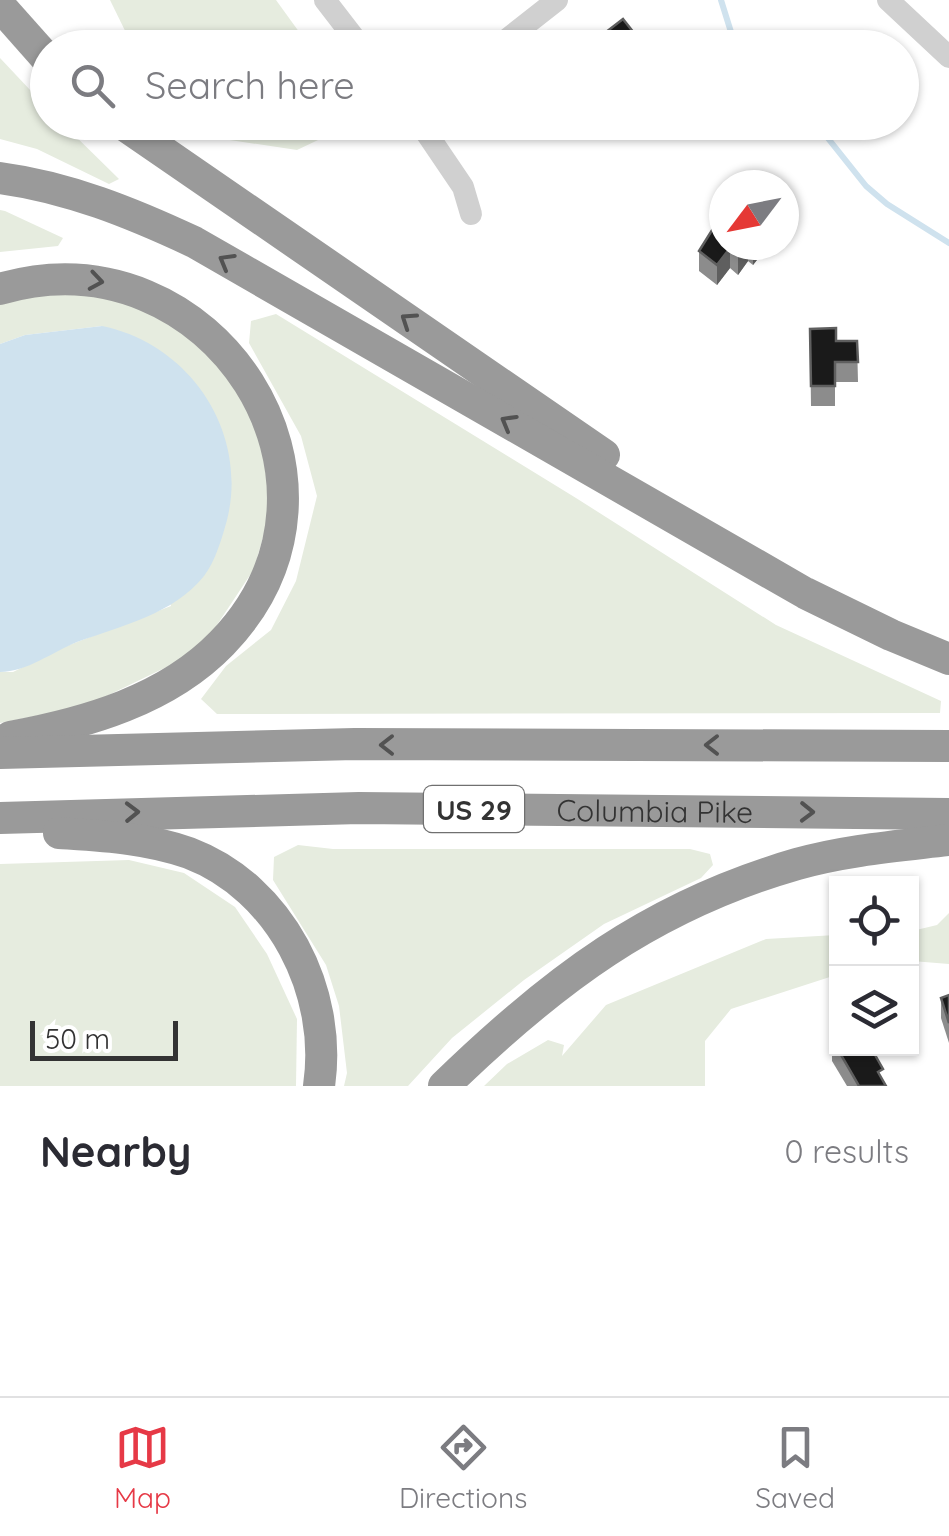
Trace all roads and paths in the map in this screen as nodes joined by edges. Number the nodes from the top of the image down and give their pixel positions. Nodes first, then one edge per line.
1 (326, 0) edge
2 (557, 0) edge
3 (888, 0) edge
4 (0, 6) edge
5 (348, 30) edge
6 (519, 30) edge
7 (30, 40) edge
8 (949, 57) edge
9 (146, 140) edge
10 (431, 140) edge
11 (0, 178) edge
12 (471, 214) dead end
13 (0, 290) edge
14 (806, 593) junction
15 (949, 659) edge
16 (0, 738) edge
17 (949, 746) edge
18 (0, 754) edge
19 (949, 814) edge
20 (0, 818) edge
21 (0, 829) edge
22 (949, 840) edge
23 (319, 1086) edge
24 (444, 1086) edge

1 - 5 street
2 - 6 street
3 - 8 street
4 - 7 highway
14 -> 9 highway
10 - 12 street
14 -> 11 highway
13 -> 16 highway
14 - 15 highway
17 -> 18 highway, US 29
20 -> 19 highway, Columbia Pike / US 29
21 - 23 highway
22 - 24 highway

